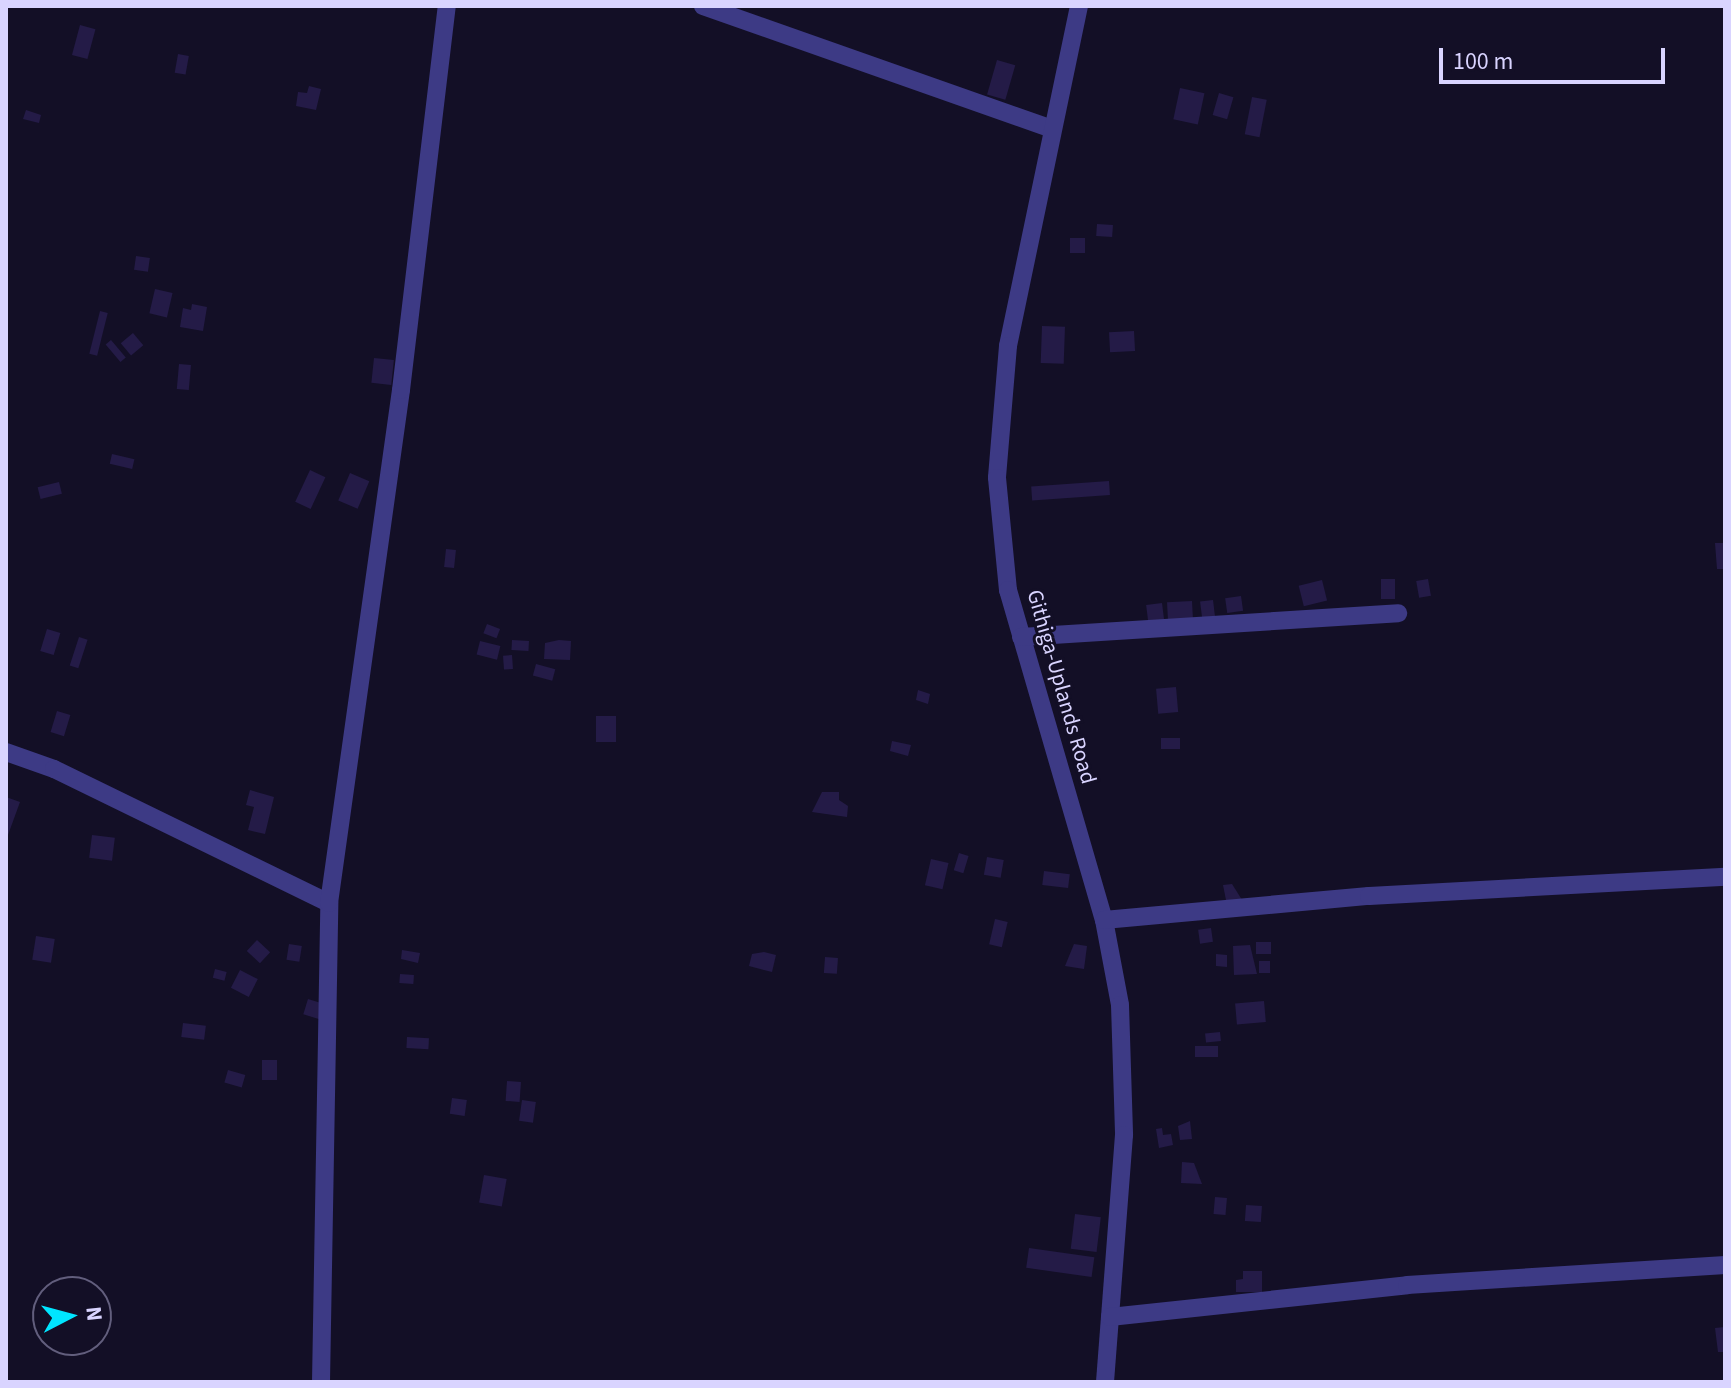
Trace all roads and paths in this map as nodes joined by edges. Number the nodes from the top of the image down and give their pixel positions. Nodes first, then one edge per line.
1 (447, 6) edge
2 (703, 6) edge
3 (1079, 6) edge
4 (1050, 128) junction
5 (1398, 613) dead end
6 (1021, 637) junction
7 (6, 752) edge
8 (1725, 877) edge
9 (329, 903) junction
10 (1104, 920) junction
11 (1725, 1265) edge
12 (1110, 1317) junction
13 (321, 1382) edge
14 (1105, 1382) edge

1 - 9 street
2 - 4 street
3 - 4 street, Githiga-Uplands Road
4 - 6 street, Githiga-Uplands Road
5 - 6 street
6 - 10 street, Githiga-Uplands Road
7 - 9 street
8 - 10 street
9 - 13 street
10 - 12 street, Githiga-Uplands Road
11 - 12 street
12 - 14 street, Githiga-Uplands Road

